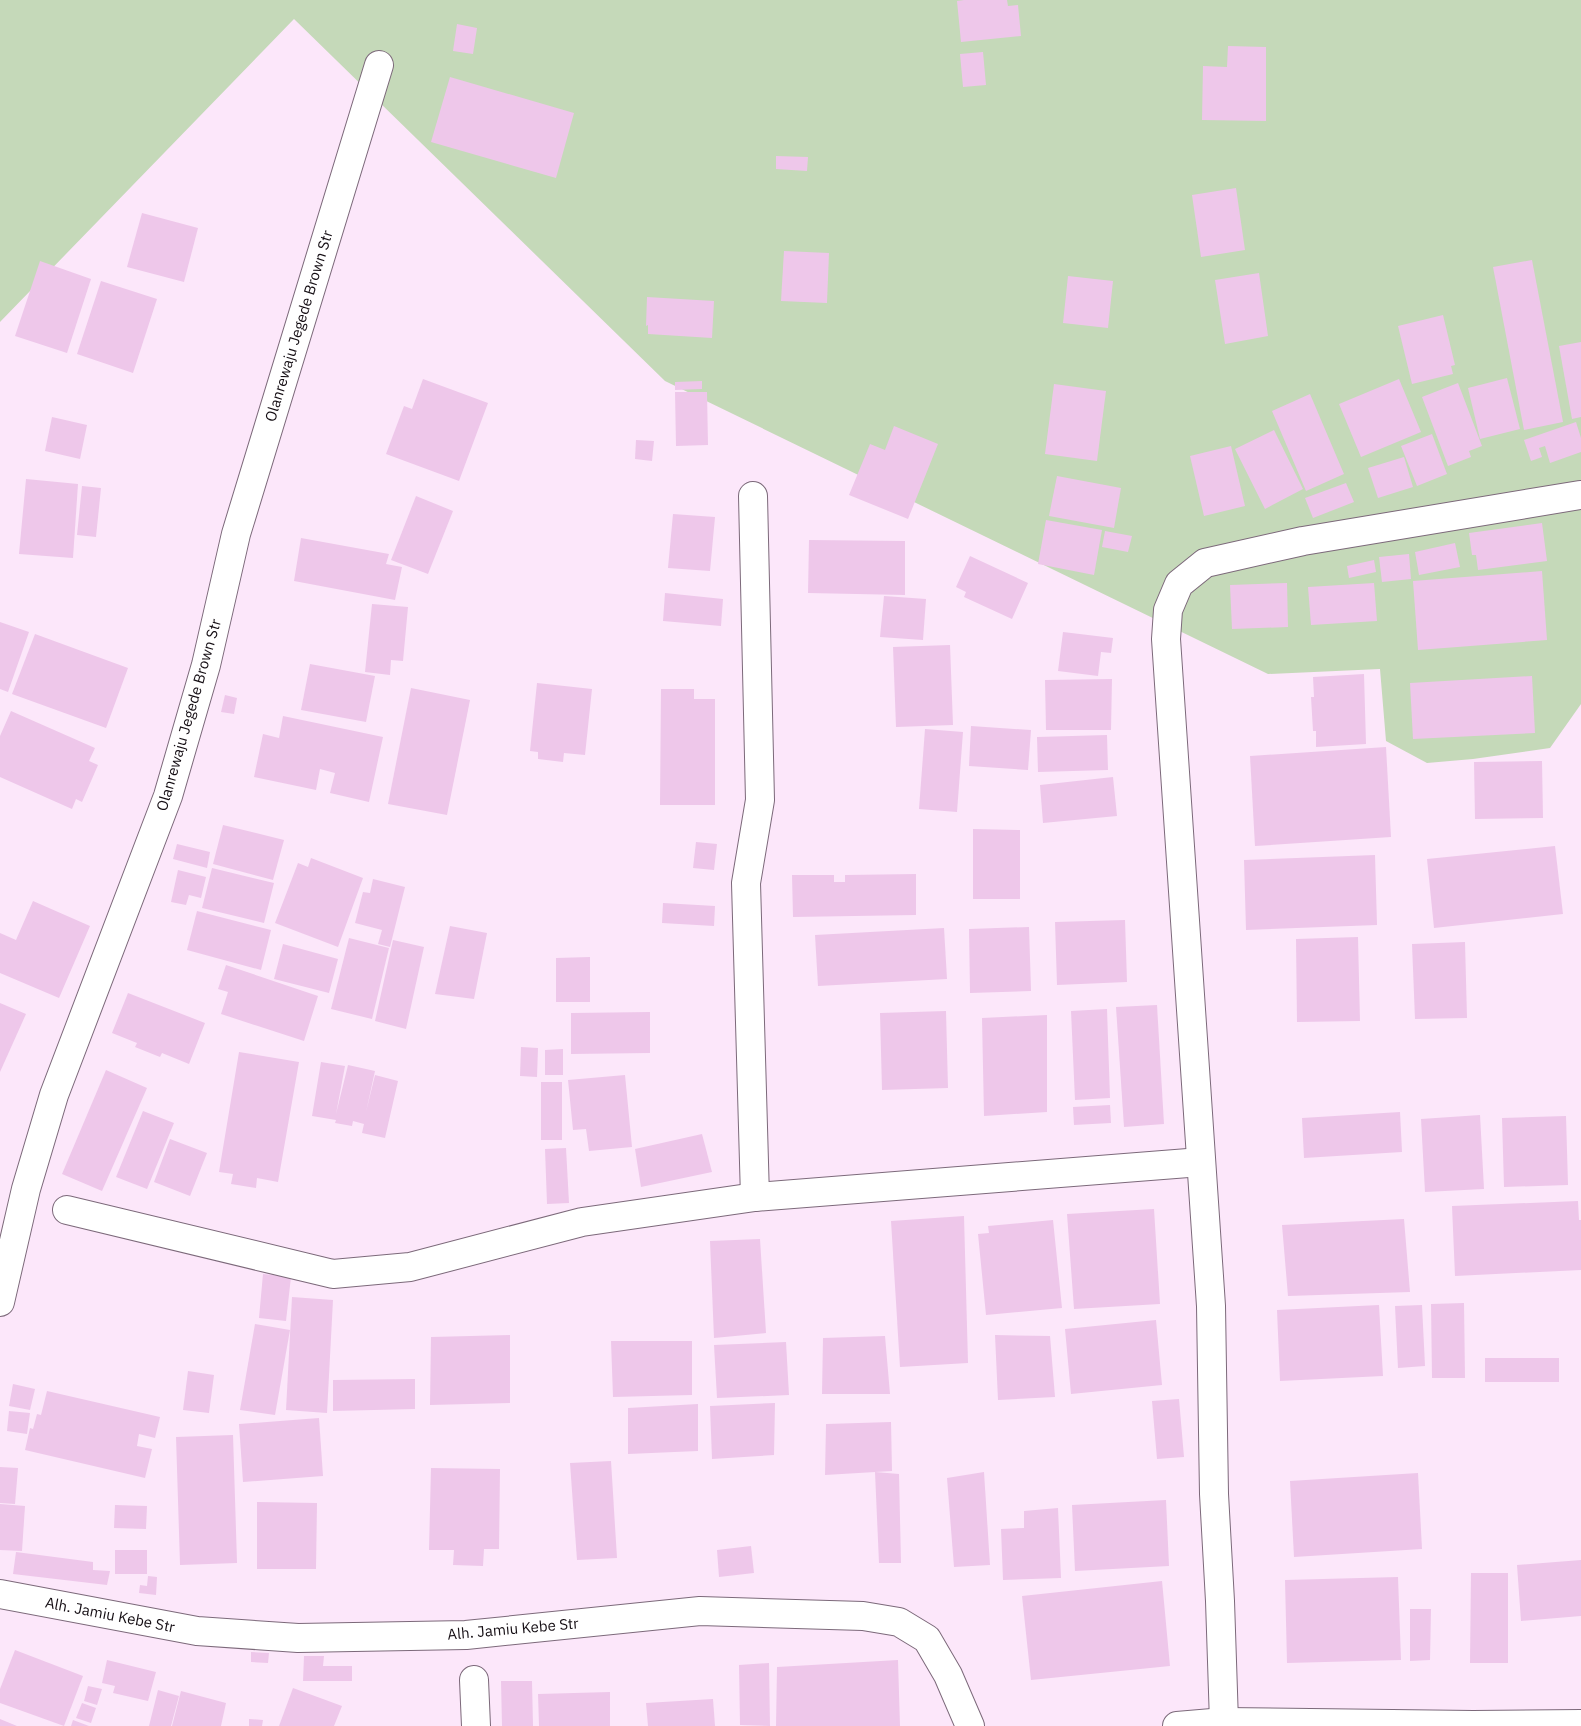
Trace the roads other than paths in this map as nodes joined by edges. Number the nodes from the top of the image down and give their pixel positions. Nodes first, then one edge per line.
1 (379, 65) dead end
2 (753, 496) dead end
3 (1581, 501) edge
4 (1201, 1162) junction
5 (755, 1197) junction
6 (68, 1210) dead end
7 (0, 1302) edge
8 (0, 1594) edge
9 (474, 1680) dead end
10 (1224, 1722) junction
11 (1581, 1724) edge
12 (476, 1726) edge
13 (970, 1726) edge
14 (1177, 1726) edge

1 - 7 street, Olanrewaju Jegede Brown Str
2 - 5 street
3 - 4 street
4 - 5 street
4 - 10 street
5 - 6 street
8 - 13 street, Alh. Jamiu Kebe Str
9 - 12 street
10 - 11 street
10 - 14 street

